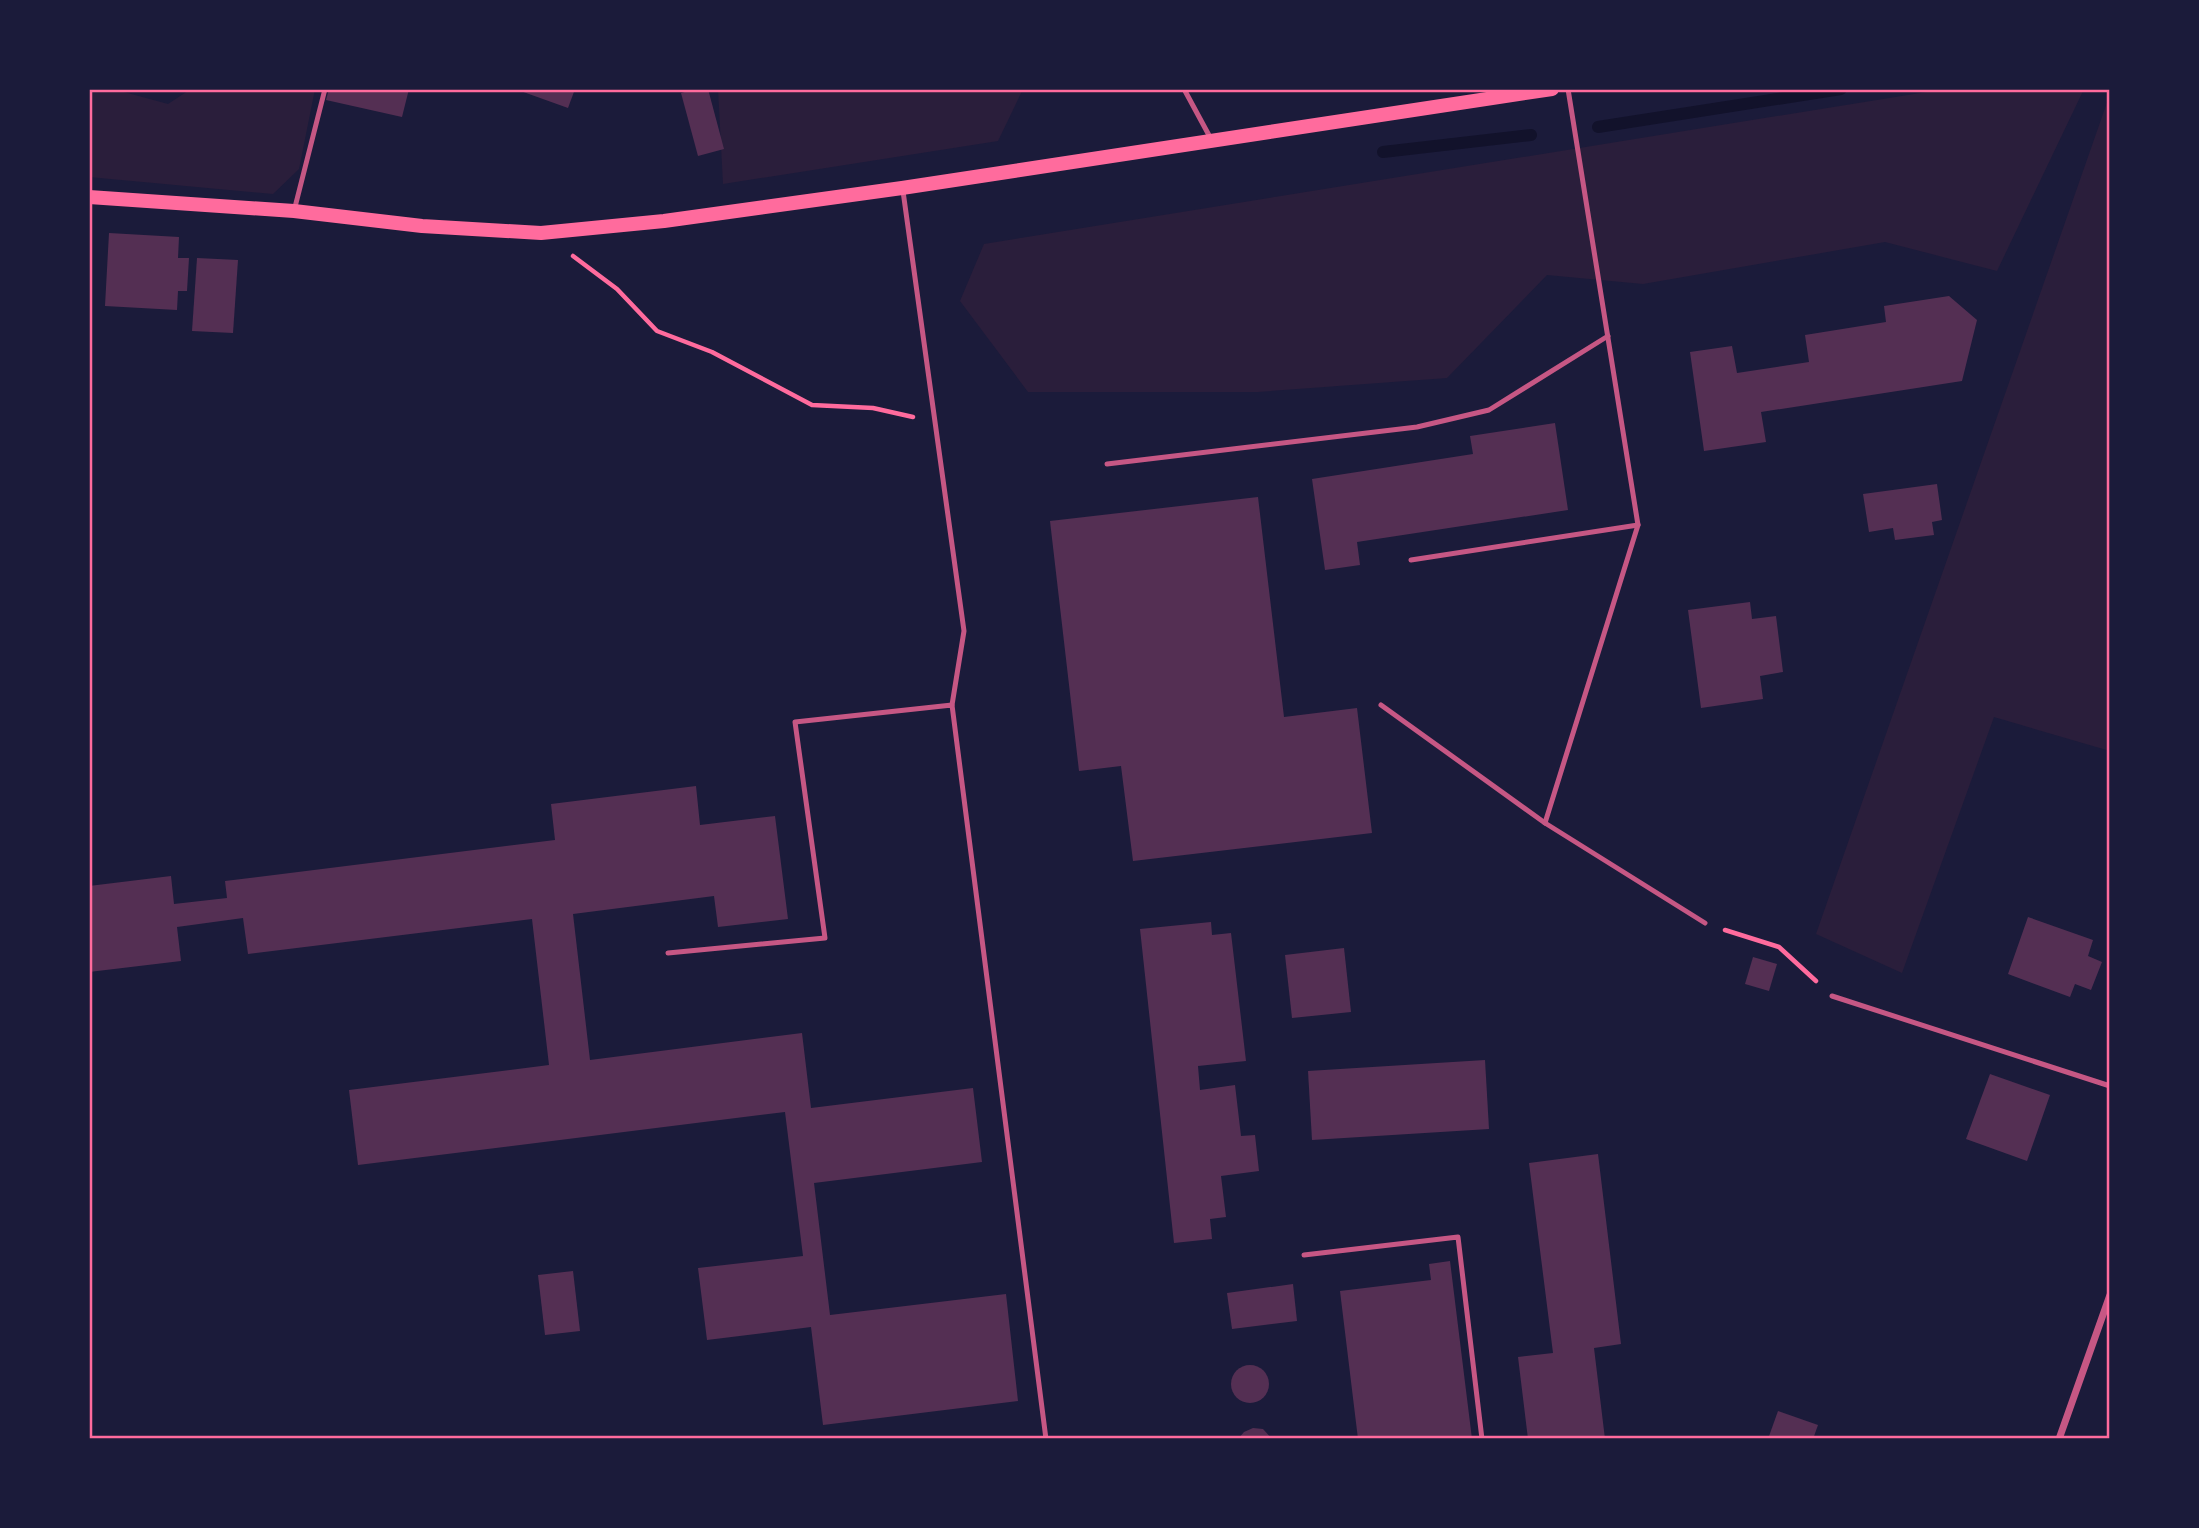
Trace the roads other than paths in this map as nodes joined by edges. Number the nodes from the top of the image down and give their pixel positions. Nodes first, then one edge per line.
1 (325, 89) edge
2 (1184, 89) edge
3 (1552, 89) edge
4 (1568, 89) edge
5 (1212, 141) junction
6 (902, 188) junction
7 (89, 197) edge
8 (294, 211) junction
9 (1608, 336) junction
10 (1107, 464) dead end
11 (1638, 525) junction
12 (1411, 560) dead end
13 (952, 705) junction
14 (1381, 705) dead end
15 (1545, 823) junction
16 (1704, 923) road end
17 (668, 953) dead end
18 (1832, 996) road end
19 (2110, 1086) edge
20 (1304, 1255) dead end
21 (2110, 1295) edge
22 (1045, 1439) edge
23 (1482, 1439) edge
24 (2059, 1439) edge

1 - 8 lane
2 - 5 lane
3 - 5 main road
4 - 9 lane
5 - 6 main road
6 - 8 main road
6 - 13 lane
7 - 8 main road
9 - 10 lane
9 - 11 lane
11 - 12 lane
11 - 15 lane
13 - 17 lane
13 - 22 lane
14 - 15 lane
15 - 16 lane
18 - 19 lane
20 - 23 lane
21 - 24 street

